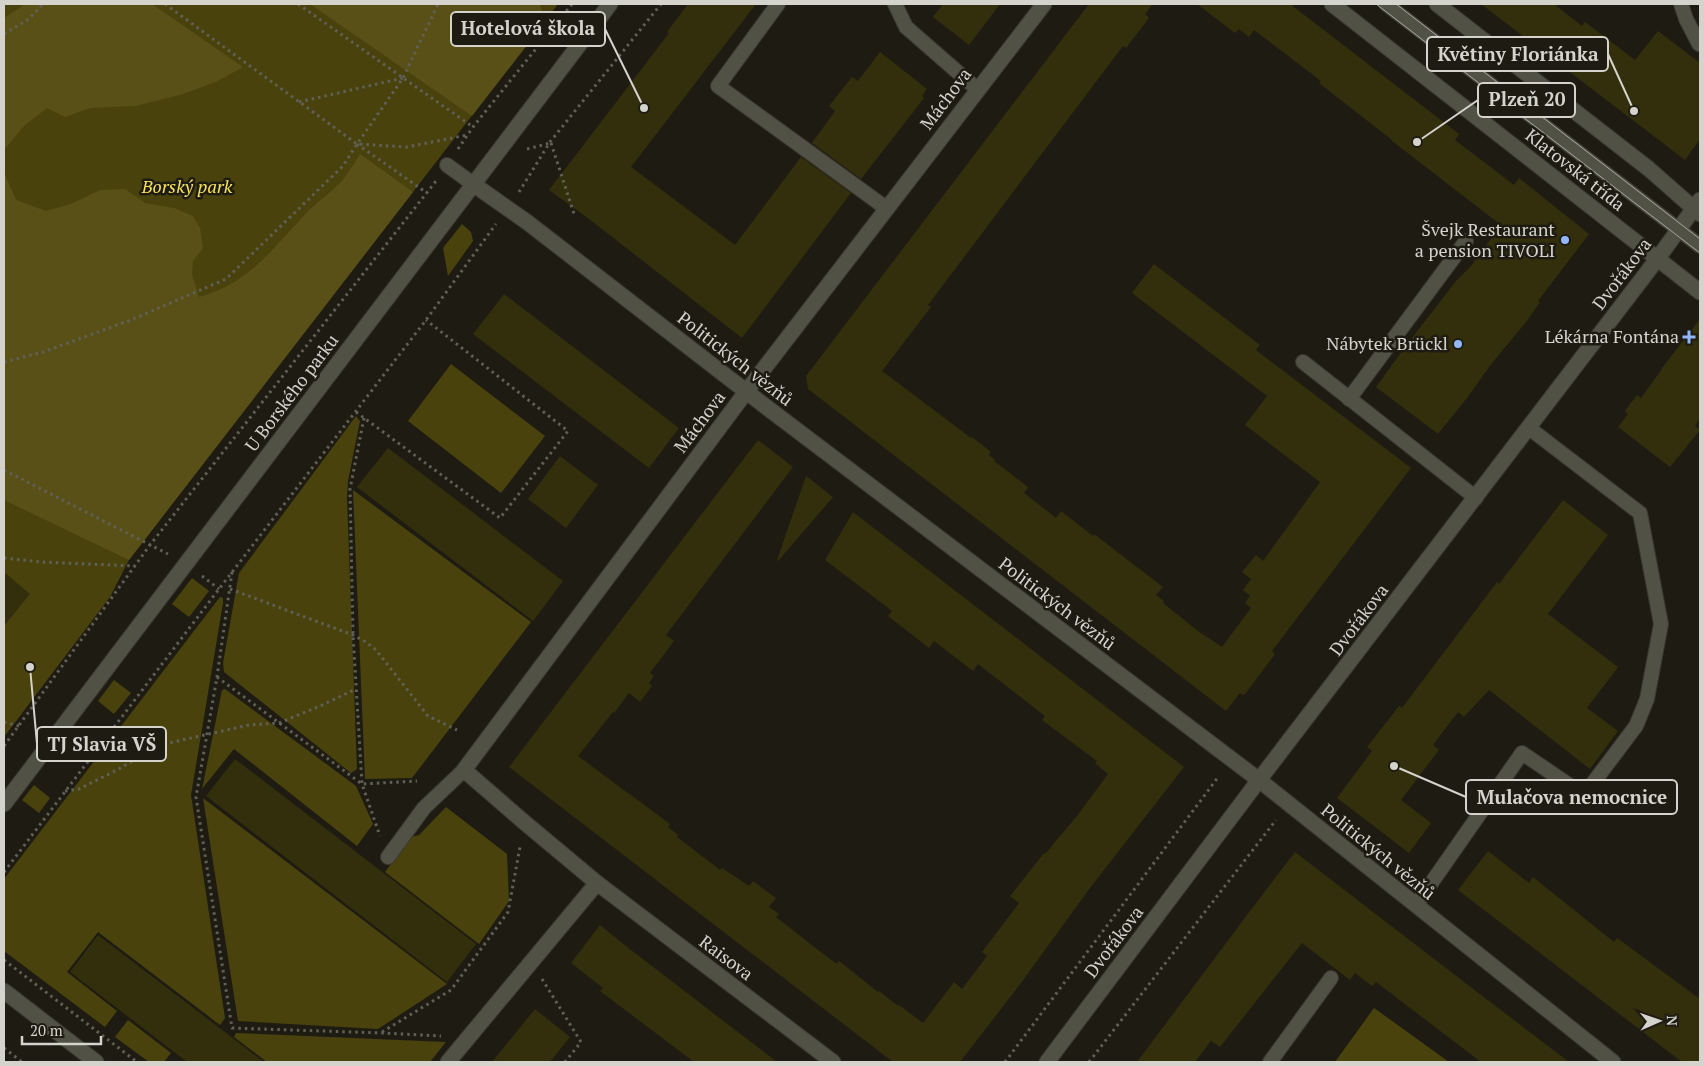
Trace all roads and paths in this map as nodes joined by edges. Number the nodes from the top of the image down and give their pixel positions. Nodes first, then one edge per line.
1 (43, 4) edge
2 (165, 4) edge
3 (298, 4) edge
4 (438, 4) edge
5 (572, 4) edge
6 (610, 4) edge
7 (661, 4) edge
8 (778, 4) edge
9 (895, 4) edge
10 (1044, 4) edge
11 (1332, 4) edge
12 (1386, 4) edge
13 (1437, 4) edge
14 (1681, 4) edge
15 (4, 34) edge
16 (1699, 44) edge
17 (404, 78) junction
18 (978, 89) junction
19 (299, 102) junction
20 (473, 127) junction
21 (467, 135) junction
22 (550, 142) junction
23 (356, 144) junction
24 (447, 165) junction
25 (527, 180) dead end
26 (473, 184) junction
27 (427, 193) junction
28 (507, 208) junction
29 (886, 208) junction
30 (1698, 208) edge
31 (575, 217) dead end
32 (1679, 230) junction
33 (1466, 241) dead end
34 (1700, 246) edge
35 (1658, 258) junction
36 (1700, 292) edge
37 (426, 320) junction
38 (4, 362) edge
39 (1303, 362) dead end
40 (746, 392) junction
41 (1349, 398) junction
42 (356, 412) junction
43 (364, 418) junction
44 (1529, 428) junction
45 (4, 470) edge
46 (1476, 498) junction
47 (150, 545) junction
48 (4, 558) edge
49 (186, 564) junction
50 (136, 566) junction
51 (232, 571) junction
52 (230, 589) junction
53 (353, 635) junction
54 (217, 677) junction
55 (356, 689) junction
56 (4, 722) edge
57 (279, 723) junction
58 (19, 726) junction
59 (457, 730) dead end
60 (207, 735) junction
61 (4, 746) edge
62 (1232, 760) junction
63 (464, 770) junction
64 (1259, 780) junction
65 (417, 781) dead end
66 (362, 784) junction
67 (65, 791) junction
68 (4, 804) edge
69 (1288, 804) junction
70 (524, 822) junction
71 (388, 857) joint
72 (4, 872) edge
73 (597, 883) junction
74 (1416, 905) junction
75 (4, 960) edge
76 (532, 962) junction
77 (1331, 978) dead end
78 (4, 991) edge
79 (382, 1032) junction
80 (468, 1038) junction
81 (4, 1048) edge
82 (22, 1062) edge
83 (96, 1062) edge
84 (137, 1062) edge
85 (448, 1062) edge
86 (565, 1062) edge
87 (833, 1062) edge
88 (1005, 1062) edge
89 (1047, 1062) edge
90 (1090, 1062) edge
91 (1270, 1062) edge
92 (1613, 1062) edge

1 - 15 path
2 - 19 path
3 - 17 path
4 - 17 path
5 - 20 path
6 - 26 street, U Borského parku
7 - 22 path
8 - 29 lane
9 - 18 lane
10 - 18 street, Máchova
11 - 35 street, Klatovská třída
12 - 32 lane, Klatovská třída
13 - 30 street
14 - 16 lane
17 - 19 path
17 - 20 path
17 - 23 path
18 - 29 street, Máchova
19 - 23 path
20 - 21 path
21 - 23 path
21 - 24 path
22 - 25 path
22 - 31 path
23 - 27 path
23 - 38 path
24 - 26 lane
24 - 27 path
26 - 28 street, Politických vězňů
26 - 49 street, U Borského parku
27 - 47 path
28 - 37 path
28 - 40 street, Politických vězňů
29 - 40 street, Máchova
30 - 32 street, Dvořákova
32 - 34 lane, Klatovská třída
32 - 35 street, Dvořákova
33 - 41 lane
35 - 36 street, Klatovská třída
35 - 44 street, Dvořákova
37 - 42 path
37 - 43 path
39 - 41 lane
40 - 62 street, Politických vězňů
40 - 63 street, Máchova
41 - 46 lane
42 - 43 path
42 - 51 path
43 - 53 path
44 - 46 street, Dvořákova
44 - 74 lane
45 - 47 path
46 - 64 street, Dvořákova
47 - 49 path
47 - 50 path
48 - 50 path
49 - 68 street, U Borského parku
50 - 58 path
51 - 52 path
51 - 67 path
52 - 53 path
52 - 54 path
53 - 55 path
53 - 59 path
54 - 57 path
54 - 60 path
55 - 57 path
55 - 66 path
56 - 58 path
57 - 60 path
57 - 66 path
58 - 61 path
60 - 67 path
60 - 79 path
62 - 64 street, Politických vězňů
62 - 88 path
63 - 70 street, Raisova
63 - 71 lane
64 - 69 street, Politických vězňů
64 - 89 street, Dvořákova
65 - 66 path
66 - 71 path
67 - 72 path
69 - 74 street, Politických vězňů
69 - 90 path
70 - 73 street, Raisova
70 - 79 path
73 - 76 street
73 - 87 street, Raisova
74 - 92 street, Politických vězňů
75 - 84 path
76 - 80 street
76 - 86 path
77 - 91 lane
78 - 83 street
79 - 80 path
80 - 85 street
81 - 82 path

